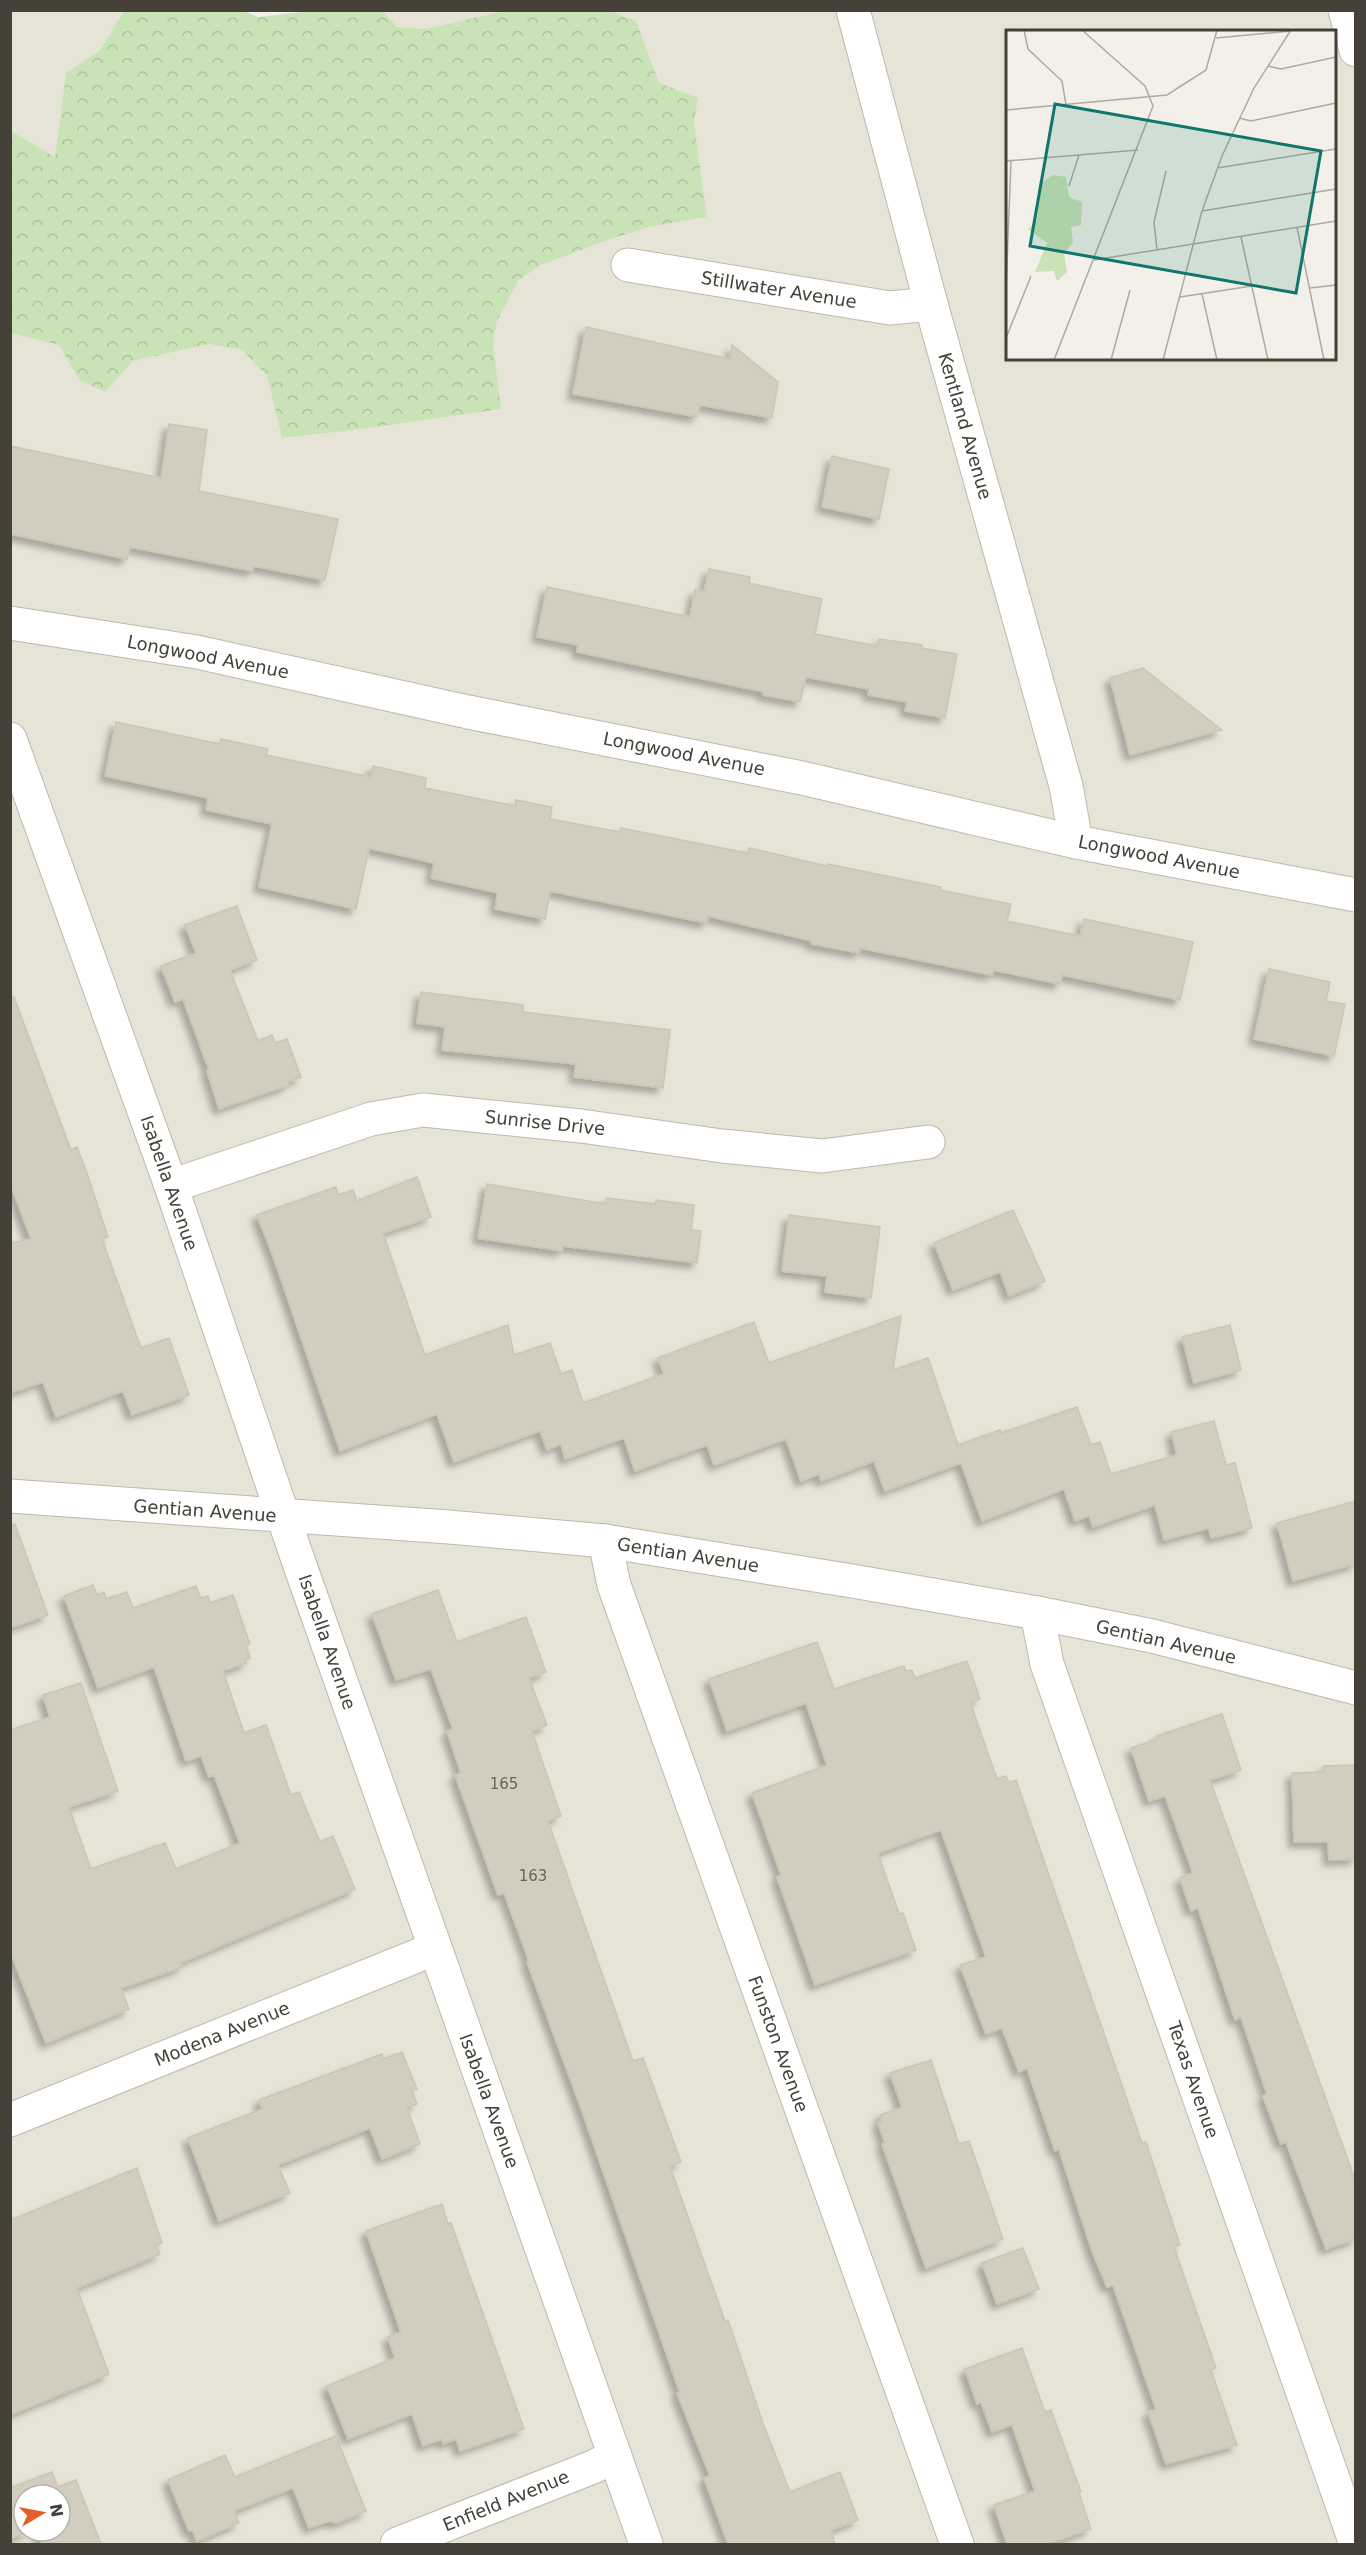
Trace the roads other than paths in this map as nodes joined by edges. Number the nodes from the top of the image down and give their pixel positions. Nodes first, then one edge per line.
1 (853, 10) edge
2 (1345, 10) edge
3 (1356, 50) edge
4 (628, 265) dead end
5 (931, 304) junction
6 (10, 623) edge
7 (10, 739) edge
8 (1076, 842) junction
9 (1356, 895) edge
10 (928, 1142) dead end
11 (171, 1186) junction
12 (10, 1496) edge
13 (282, 1517) junction
14 (605, 1541) junction
15 (1037, 1613) junction
16 (1356, 1688) edge
17 (434, 1949) junction
18 (10, 2121) edge
19 (615, 2456) junction
20 (397, 2544) edge
21 (646, 2544) edge
22 (957, 2544) edge
23 (1356, 2544) edge

1 - 5 street, Kentland Avenue
2 - 3 street
4 - 5 street, Stillwater Avenue
5 - 8 street, Kentland Avenue
6 - 8 street, Longwood Avenue
7 - 11 street, Isabella Avenue
8 - 9 street, Longwood Avenue
10 - 11 street, Sunrise Drive
11 - 13 street, Isabella Avenue
12 - 13 street, Gentian Avenue
13 - 14 street, Gentian Avenue
13 - 17 street, Isabella Avenue
14 - 15 street, Gentian Avenue
14 - 22 street, Funston Avenue
15 - 16 street, Gentian Avenue
15 - 23 street, Texas Avenue
17 - 18 street, Modena Avenue
17 - 19 street, Isabella Avenue
19 - 20 street, Enfield Avenue
19 - 21 street, Isabella Avenue

